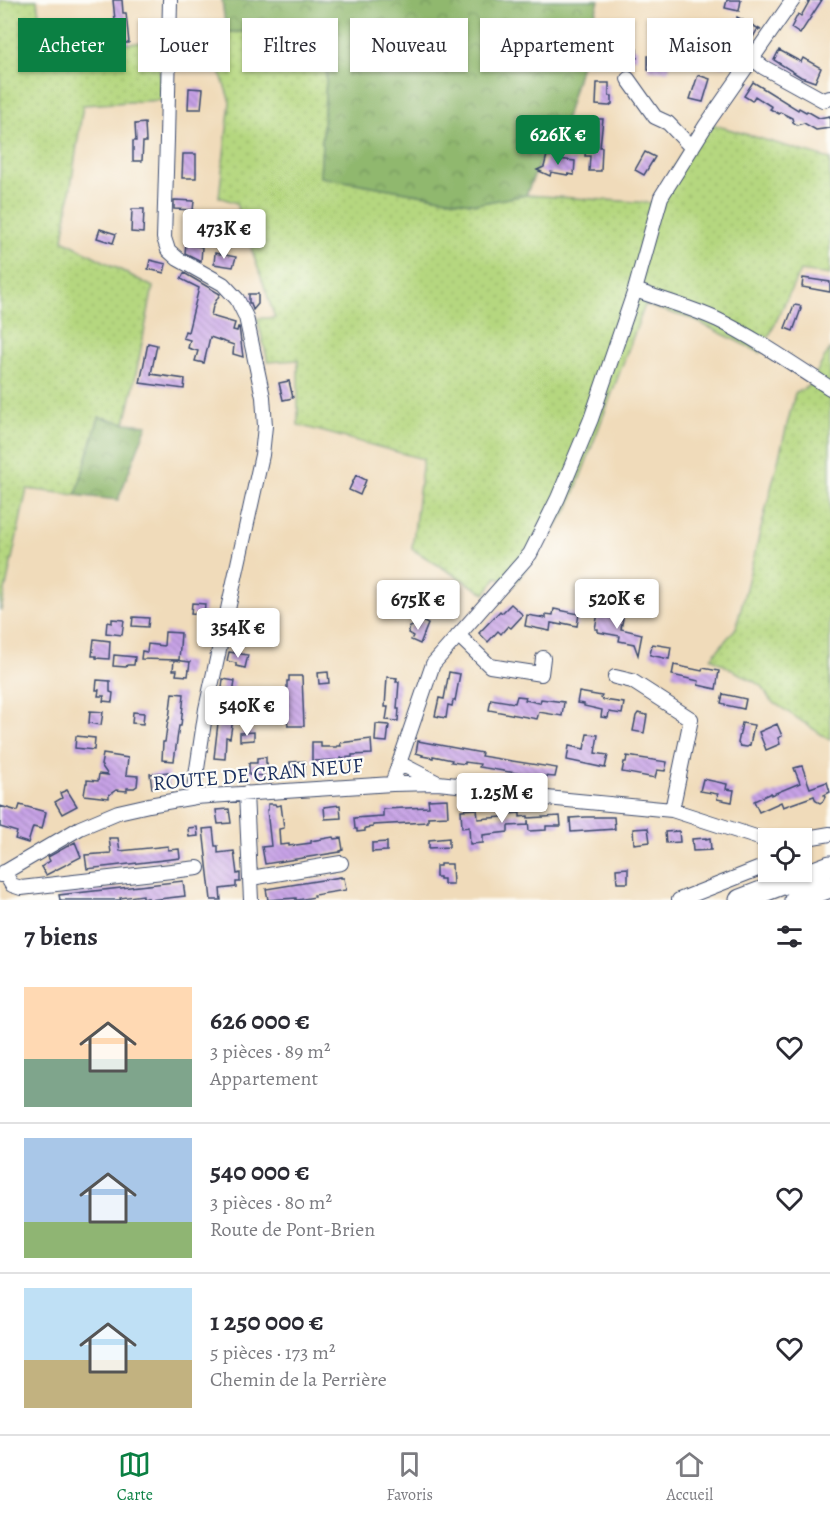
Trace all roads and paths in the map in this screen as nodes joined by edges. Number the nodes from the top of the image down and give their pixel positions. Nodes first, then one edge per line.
1 (170, 0) edge
2 (793, 0) edge
3 (753, 59) joint
4 (744, 72) edge
5 (628, 78) dead end
6 (830, 98) edge
7 (692, 148) junction
8 (635, 290) junction
9 (830, 388) edge
10 (458, 635) junction
11 (543, 658) dead end
12 (615, 676) dead end
13 (399, 763) junction
14 (438, 783) junction
15 (392, 784) junction
16 (246, 793) junction
17 (195, 797) junction
18 (672, 810) junction
19 (830, 834) edge
20 (812, 837) edge
21 (758, 838) edge
22 (341, 863) dead end
23 (830, 866) edge
24 (198, 868) dead end
25 (758, 869) edge
26 (2, 874) edge
27 (251, 878) junction
28 (830, 887) edge
29 (251, 900) edge
30 (679, 900) edge
31 (740, 900) edge
32 (795, 900) edge

1 - 17 street
2 - 3 street
3 - 6 street
4 - 7 street
5 - 7 street
7 - 8 street
8 - 9 street
8 - 10 street
10 - 11 street
10 - 13 street
12 - 18 street
13 - 14 street
13 - 15 street
14 - 15 street, ROUTE DE CRAN NEUF
14 - 18 street
15 - 16 street, ROUTE DE CRAN NEUF
16 - 17 street, ROUTE DE CRAN NEUF
16 - 27 street
17 - 26 street, ROUTE DE CRAN NEUF
18 - 21 street
19 - 20 street
22 - 27 street
23 - 31 highway
24 - 26 street
25 - 30 street
27 - 29 street
28 - 32 highway

